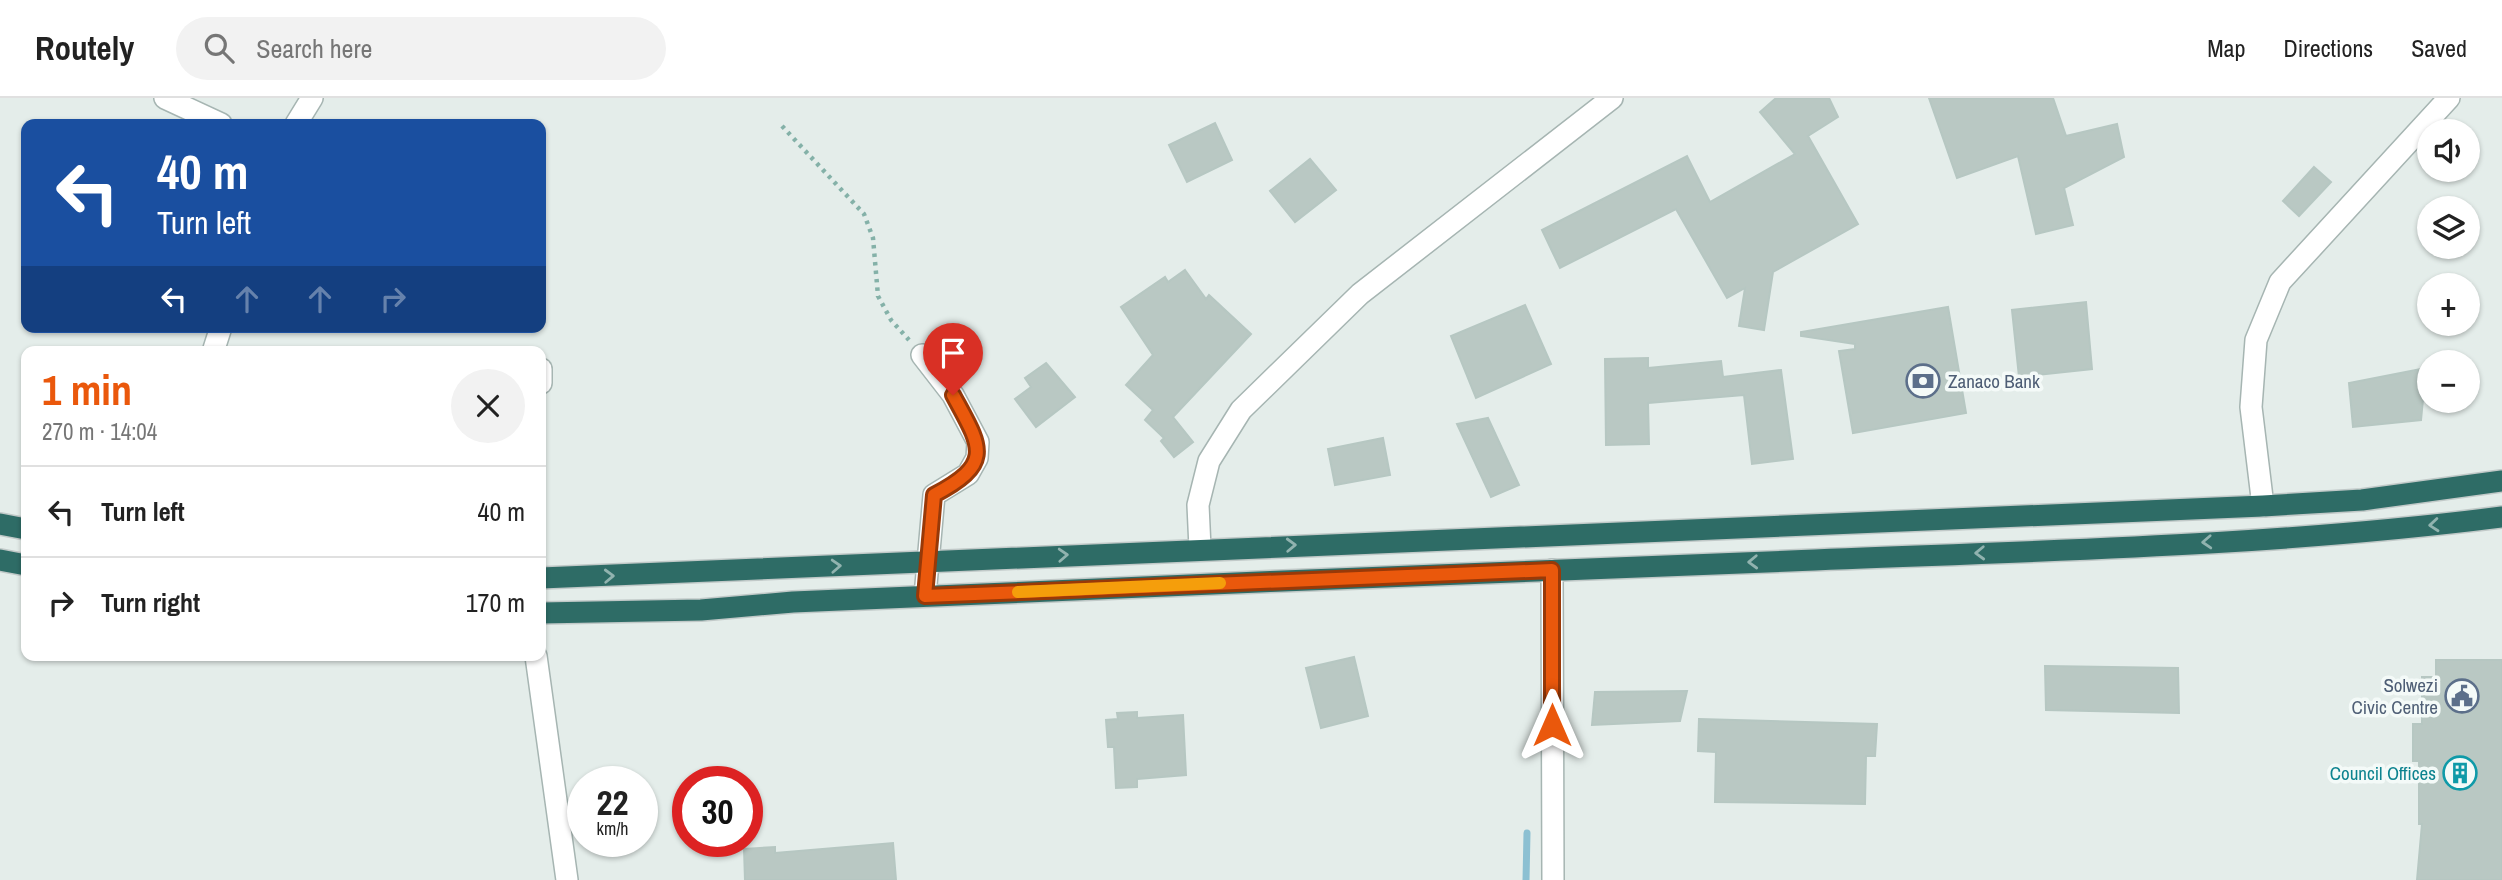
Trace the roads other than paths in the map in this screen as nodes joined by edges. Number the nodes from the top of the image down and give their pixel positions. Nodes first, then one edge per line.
1 (165, 98) edge
2 (312, 98) edge
3 (1612, 98) edge
4 (2449, 98) edge
5 (210, 119) edge
6 (299, 119) edge
7 (922, 355) road end
8 (2502, 481) edge
9 (2263, 506) junction
10 (2502, 517) edge
11 (0, 524) edge
12 (21, 528) edge
13 (1200, 548) junction
14 (0, 560) edge
15 (927, 561) junction
16 (21, 564) edge
17 (1552, 570) junction
18 (546, 578) edge
19 (925, 596) junction
20 (546, 613) edge
21 (537, 661) edge
22 (567, 880) edge
23 (1553, 880) edge

1 - 5 street
2 - 6 street
3 - 13 street
4 - 9 street
7 - 15 street
8 - 9 highway
13 -> 9 highway
10 -> 17 highway
11 - 12 highway
15 -> 13 highway
14 - 16 highway
18 -> 15 highway
15 - 19 street
17 - 19 highway
17 - 23 street
19 - 20 highway
21 - 22 street

